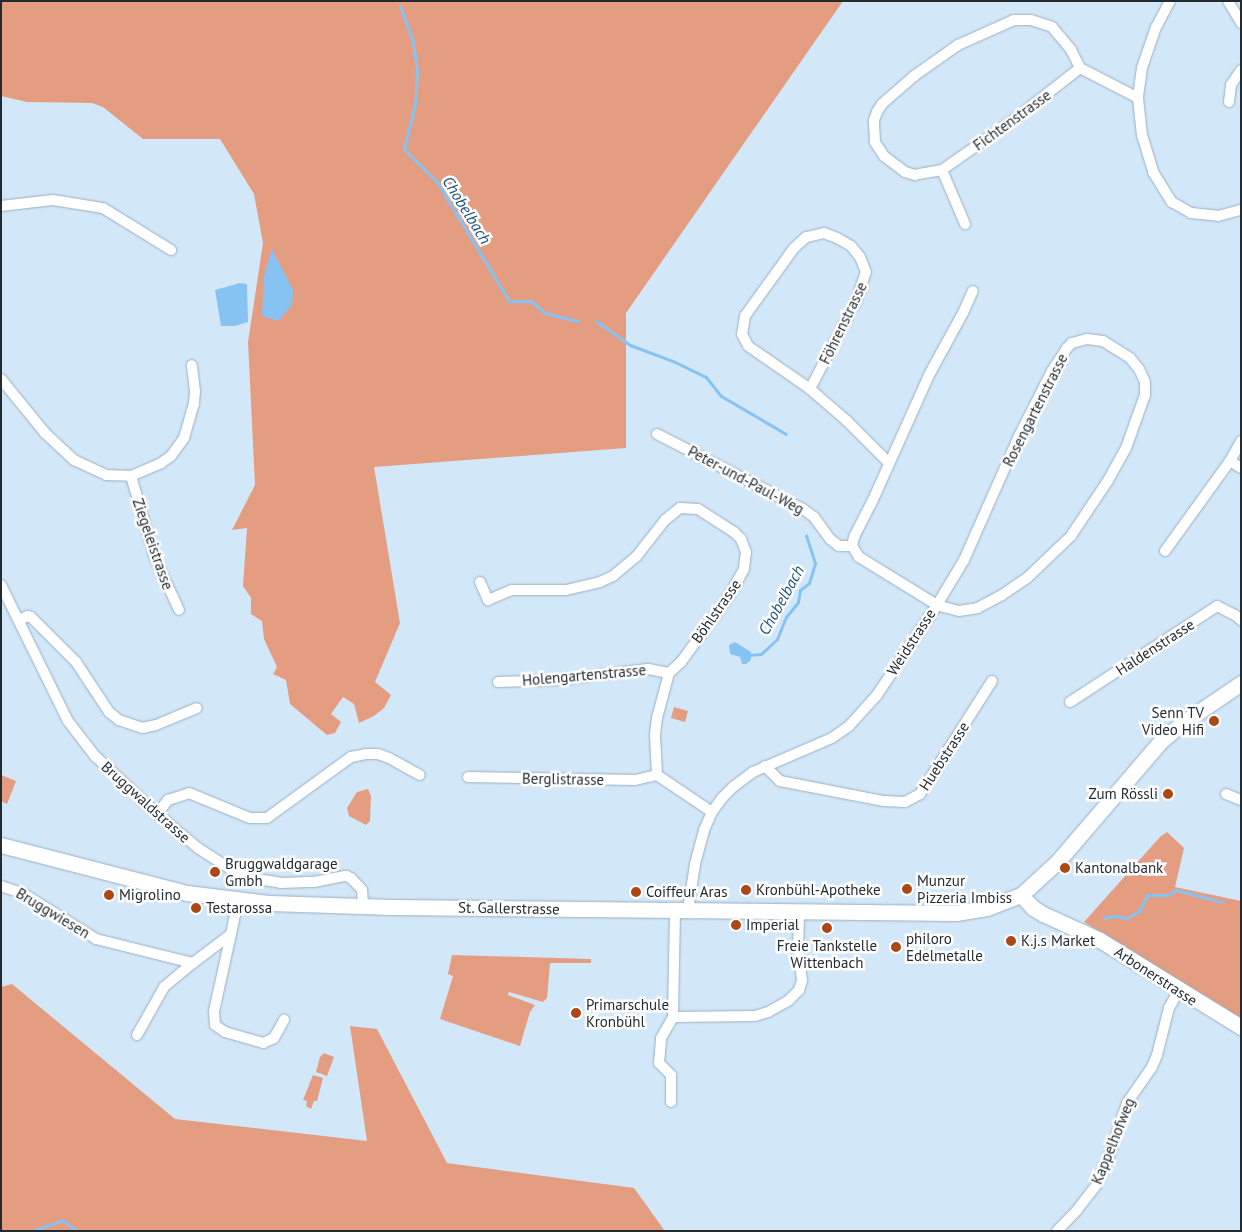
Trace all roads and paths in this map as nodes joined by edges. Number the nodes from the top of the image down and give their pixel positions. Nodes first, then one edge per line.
1 (1170, 1) edge
2 (1228, 1) edge
3 (1241, 23) edge
4 (1080, 68) junction
5 (1241, 70) edge
6 (1138, 98) junction
7 (1230, 102) dead end
8 (942, 170) junction
9 (1, 206) edge
10 (1241, 210) edge
11 (965, 224) dead end
12 (171, 250) dead end
13 (973, 291) dead end
14 (192, 365) dead end
15 (1, 379) edge
16 (810, 389) junction
17 (657, 434) dead end
18 (1241, 441) edge
19 (1230, 460) junction
20 (889, 463) junction
21 (1241, 468) edge
22 (131, 476) junction
23 (852, 546) junction
24 (1165, 552) dead end
25 (480, 582) dead end
26 (1, 584) edge
27 (937, 605) junction
28 (179, 610) dead end
29 (19, 620) junction
30 (1241, 620) edge
31 (669, 673) junction
32 (992, 681) dead end
33 (498, 682) dead end
34 (1241, 683) edge
35 (1070, 702) dead end
36 (197, 708) dead end
37 (765, 766) junction
38 (420, 775) dead end
39 (657, 775) junction
40 (468, 777) dead end
41 (1226, 794) dead end
42 (1241, 800) edge
43 (712, 812) junction
44 (157, 814) junction
45 (1, 845) edge
46 (1, 886) edge
47 (1021, 894) junction
48 (238, 901) junction
49 (363, 906) junction
50 (681, 910) junction
51 (798, 912) junction
52 (231, 934) junction
53 (193, 963) junction
54 (1179, 990) junction
55 (673, 1017) junction
56 (284, 1020) dead end
57 (1241, 1027) edge
58 (137, 1035) dead end
59 (671, 1102) dead end
60 (1056, 1231) edge

1 - 6 street
2 - 3 street
4 - 6 street
4 - 8 street, Fichtenstrasse
4 - 8 street, Fichtenstrasse
5 - 7 street
6 - 10 street
8 - 11 street
9 - 12 street
13 - 20 street
14 - 22 street
15 - 22 street
16 - 16 street, Föhrenstrasse
16 - 20 street, Föhrenstrasse
17 - 23 street, Peter-und-Paul-Weg
18 - 19 street
19 - 21 street
19 - 24 street
20 - 23 street
22 - 28 street, Ziegeleistrasse
23 - 27 street, Weidstrasse
25 - 31 street, Böhlstrasse
26 - 29 street, Bruggwaldstrasse
27 - 27 street, Rosengartenstrasse
27 - 37 street, Weidstrasse
29 - 36 street
29 - 44 street, Bruggwaldstrasse
30 - 35 street, Haldenstrasse
31 - 33 street, Holengartenstrasse
31 - 39 street, Böhlstrasse
32 - 37 street, Huebstrasse
34 - 47 main road
37 - 43 street, Weidstrasse
38 - 44 street
39 - 40 street, Berglistrasse
39 - 43 street
41 - 42 street
43 - 50 street, Weidstrasse
44 - 49 street, Bruggwaldstrasse
45 - 48 main road, St. Gallerstrasse
46 - 53 street, Bruggwiesen
47 - 51 main road, St. Gallerstrasse
47 - 54 main road, Arbonerstrasse
48 - 49 main road, St. Gallerstrasse
48 - 52 street
49 - 50 main road, St. Gallerstrasse
50 - 51 main road, St. Gallerstrasse
50 - 55 street, Weidstrasse
51 - 55 street
52 - 53 street
52 - 56 street
53 - 58 street
54 - 57 main road, Arbonerstrasse
54 - 60 street, Kappelhofweg
55 - 59 street

